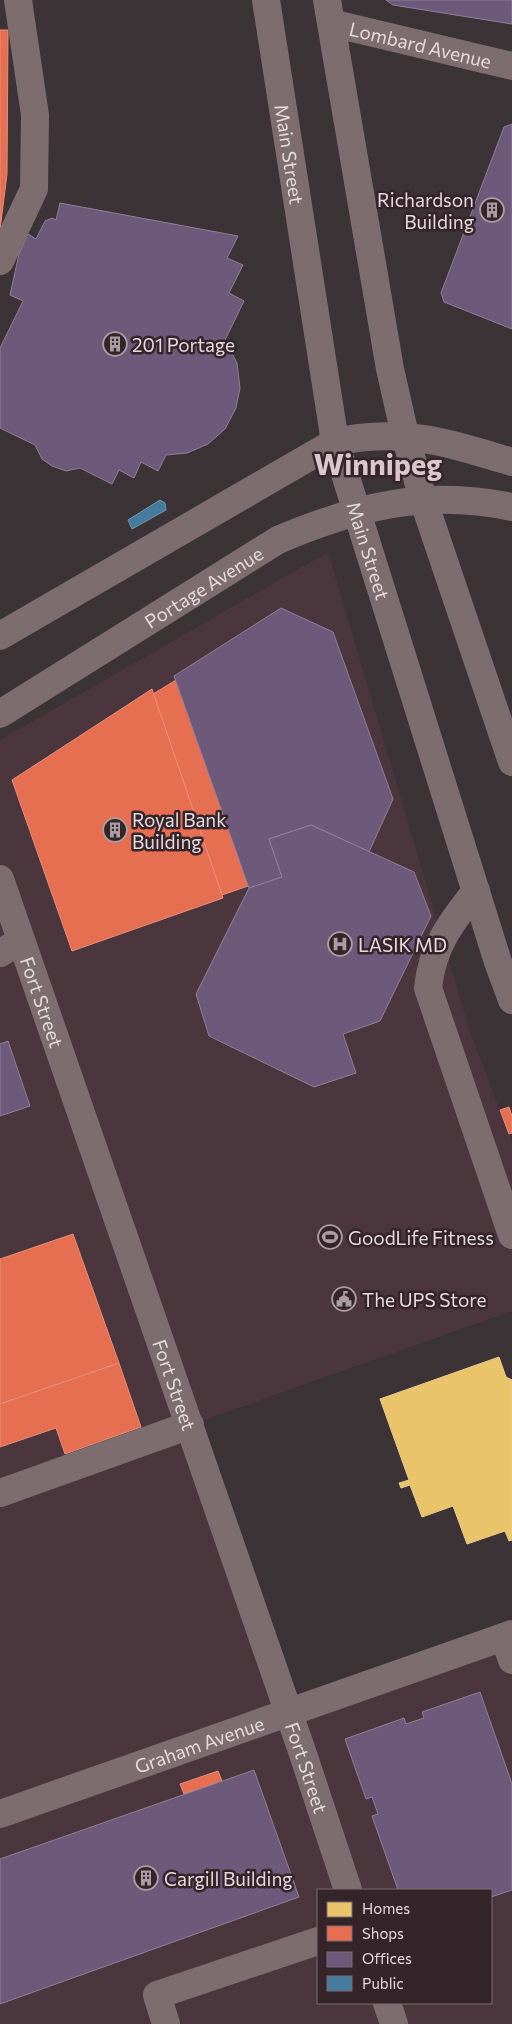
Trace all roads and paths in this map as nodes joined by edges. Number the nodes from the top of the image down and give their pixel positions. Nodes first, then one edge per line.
1 (266, 0) edge
2 (12, 2) edge
3 (329, 11) edge
4 (512, 66) edge
5 (0, 261) edge
6 (405, 436) junction
7 (335, 442) junction
8 (512, 462) edge
9 (423, 499) junction
10 (512, 507) edge
11 (356, 512) junction
12 (0, 636) edge
13 (0, 714) edge
14 (512, 762) edge
15 (0, 879) edge
16 (476, 891) junction
17 (11, 947) edge
18 (512, 1000) edge
19 (512, 1235) edge
20 (190, 1425) junction
21 (0, 1494) edge
22 (509, 1643) edge
23 (289, 1713) junction
24 (0, 1814) edge
25 (348, 1889) edge
26 (317, 1941) edge
27 (387, 2004) edge
28 (166, 2024) edge
29 (394, 2024) edge

1 - 7 main road, Main Street
2 - 5 street
3 - 4 street, Lombard Avenue
3 - 6 main road
6 - 7 main road
6 - 8 main road
6 - 9 main road
7 - 11 main road, Main Street
7 - 12 main road
9 - 10 main road, Portage Avenue
9 - 11 main road, Portage Avenue
9 - 14 main road
11 - 13 main road, Portage Avenue
11 - 16 main road, Main Street
15 - 17 street, Fort Street
16 - 18 main road, Main Street
16 - 19 street
17 - 20 street, Fort Street
20 - 21 street
20 - 23 street, Fort Street
22 - 23 street, Graham Avenue
23 - 24 street, Graham Avenue
23 - 25 street, Fort Street
26 - 28 street
27 - 29 street

